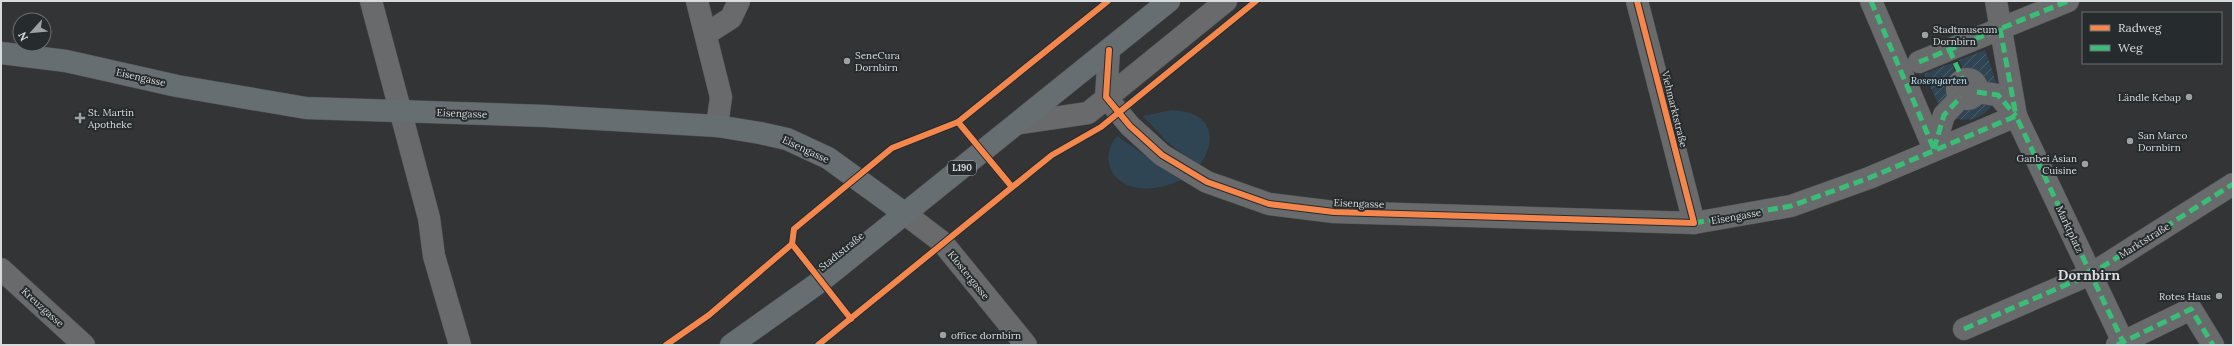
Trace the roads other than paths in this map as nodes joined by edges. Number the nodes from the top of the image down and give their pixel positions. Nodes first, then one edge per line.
1 (371, 1) edge
2 (697, 1) edge
3 (739, 1) edge
4 (1226, 1) edge
5 (1637, 1) edge
6 (1872, 1) edge
7 (1996, 1) edge
8 (2068, 1) edge
9 (1164, 3) edge
10 (2000, 28) junction
11 (706, 34) junction
12 (1949, 49) junction
13 (1109, 50) junction
14 (1, 53) edge
15 (1919, 62) dead end
16 (1967, 90) junction
17 (1106, 97) junction
18 (400, 111) junction
19 (2016, 116) junction
20 (1020, 123) junction
21 (717, 126) junction
22 (1934, 149) junction
23 (2233, 184) edge
24 (904, 213) junction
25 (1694, 223) junction
26 (1, 269) edge
27 (2091, 274) junction
28 (1964, 329) dead end
29 (2120, 343) edge
30 (84, 345) edge
31 (460, 345) edge
32 (731, 345) edge
33 (1026, 345) edge
34 (2213, 345) edge

1 - 18 street
2 - 11 street
3 - 11 street
4 - 17 street
5 - 25 street, Viehmarktstraße
6 - 22 street
7 - 10 street, Marktplatz
8 - 10 street
9 - 13 main road, Stadtstraße / L190
10 - 12 street
10 - 19 street, Marktplatz
11 - 21 street
12 - 15 street
12 - 16 street
13 - 17 street
13 - 20 main road, Stadtstraße / L190
14 - 18 main road, Eisengasse
16 - 19 street, Marktplatz
16 - 22 street
17 - 20 street
17 - 25 street, Eisengasse
18 - 21 main road, Eisengasse
18 - 31 street
19 - 22 street
19 - 27 street, Marktplatz
20 - 24 main road, Stadtstraße / L190
21 - 24 main road, Eisengasse
22 - 25 street, Eisengasse
23 - 27 street, Marktstraße
24 - 32 main road, Stadtstraße / L190
24 - 33 street, Klostergasse
26 - 30 street, Kreuzgasse
27 - 28 street, Marktstraße
27 - 29 street, Marktplatz
29 - 34 street, Marktplatz

